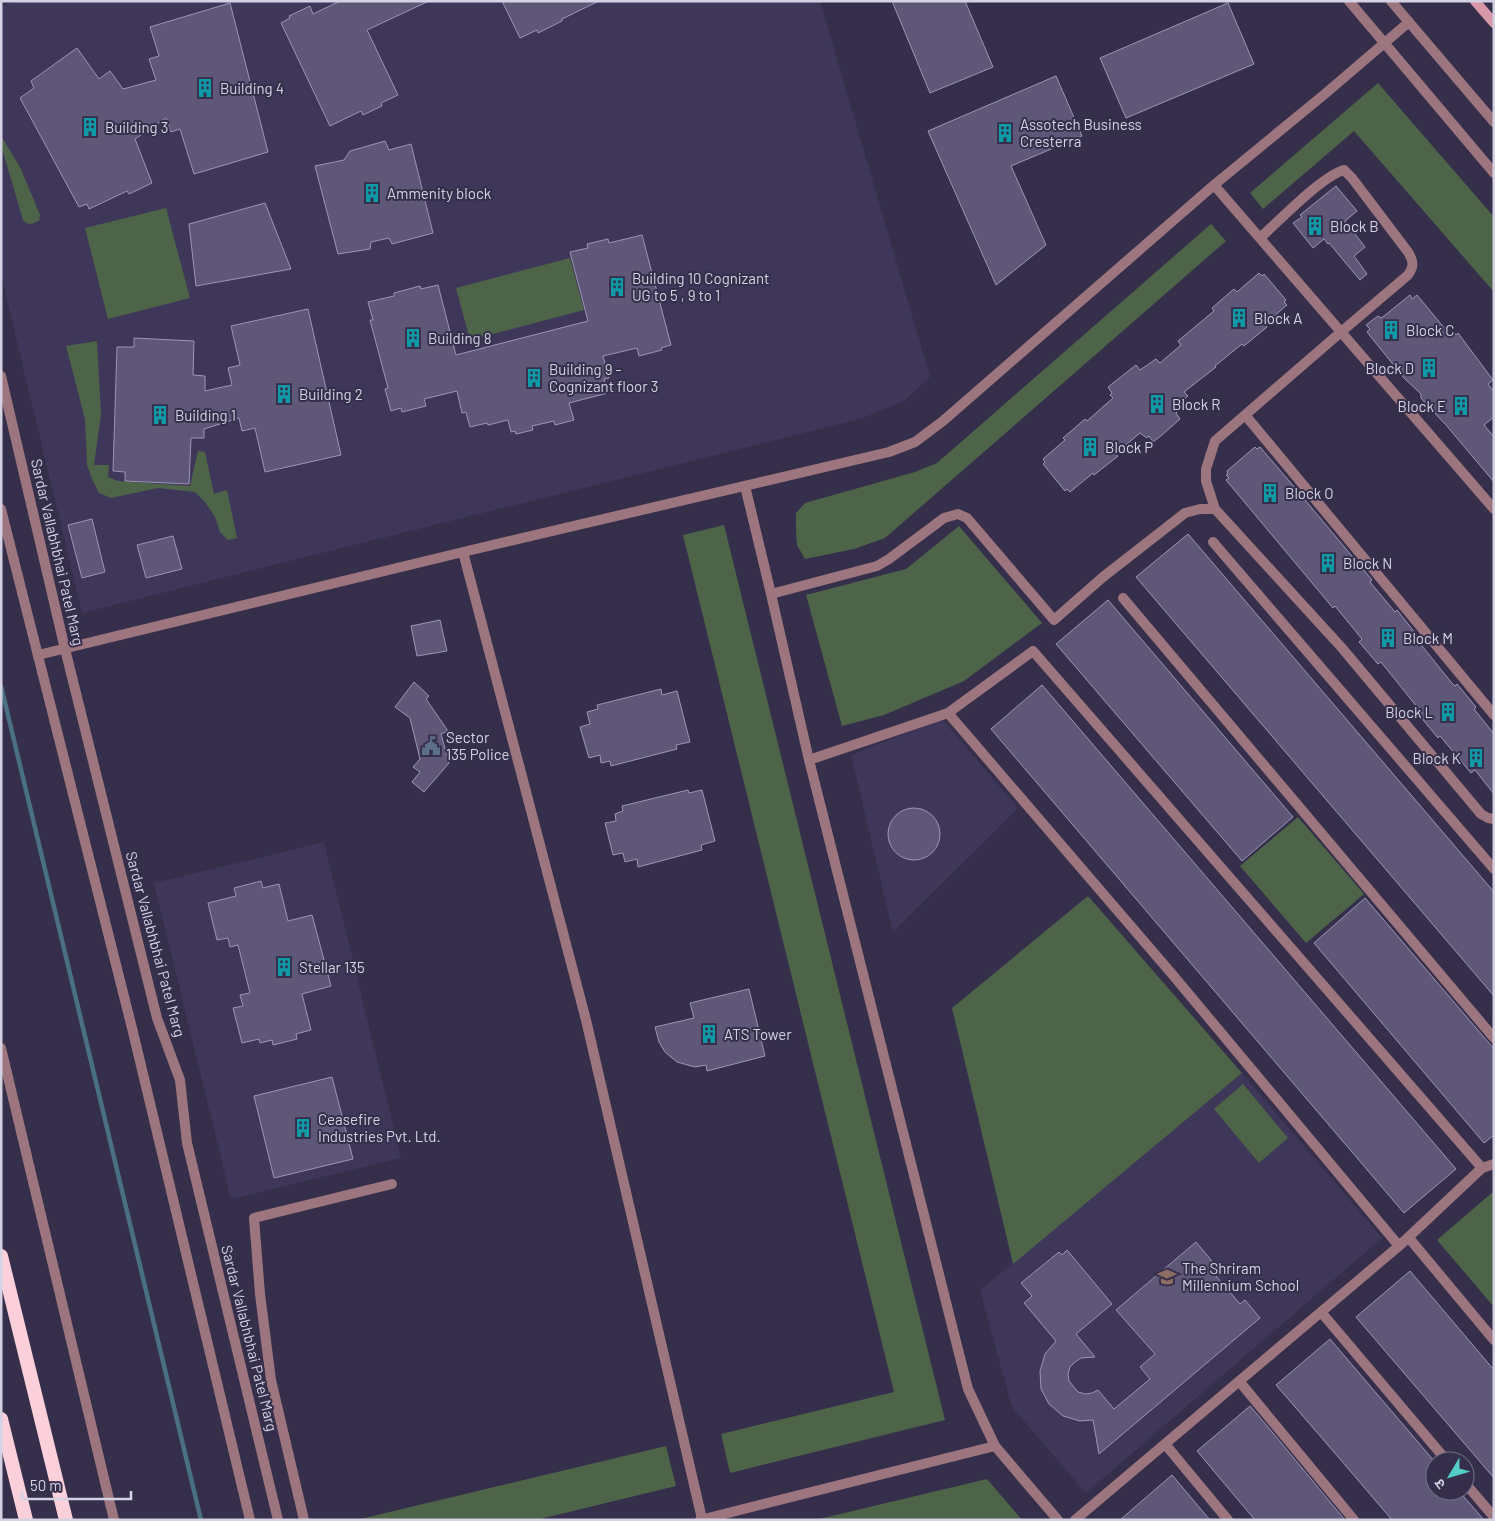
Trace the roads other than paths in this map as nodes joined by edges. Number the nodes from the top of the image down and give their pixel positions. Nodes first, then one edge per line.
1 (1349, 1) edge
2 (1391, 1) edge
3 (1475, 1) edge
4 (1409, 22) junction
5 (1494, 23) edge
6 (1384, 43) junction
7 (1494, 122) edge
8 (1494, 173) edge
9 (1214, 185) junction
10 (1260, 238) junction
11 (1341, 332) junction
12 (1, 376) edge
13 (1246, 416) junction
14 (745, 486) junction
15 (1, 509) edge
16 (1215, 509) junction
17 (1494, 509) edge
18 (1213, 542) dead end
19 (463, 552) junction
20 (771, 594) junction
21 (1123, 598) dead end
22 (65, 649) junction
23 (38, 655) junction
24 (948, 714) junction
25 (1494, 715) edge
26 (808, 760) junction
27 (1494, 819) edge
28 (1494, 869) edge
29 (1494, 1038) edge
30 (1, 1048) edge
31 (1494, 1164) edge
32 (1482, 1168) junction
33 (392, 1184) dead end
34 (1409, 1238) junction
35 (1400, 1246) junction
36 (1, 1256) edge
37 (1321, 1312) junction
38 (1494, 1340) edge
39 (1239, 1381) junction
40 (1, 1419) edge
41 (1165, 1444) junction
42 (995, 1446) junction
43 (1439, 1451) edge
44 (1475, 1495) edge
45 (1494, 1517) edge
46 (26, 1520) edge
47 (66, 1520) edge
48 (114, 1520) edge
49 (250, 1520) edge
50 (278, 1520) edge
51 (304, 1520) edge
52 (701, 1520) edge
53 (1058, 1520) edge
54 (1074, 1520) edge
55 (1228, 1520) edge
56 (1354, 1520) edge

1 - 6 street
2 - 4 street
3 - 5 main road
4 - 6 street
4 - 7 street
6 - 8 street
6 - 9 street
9 - 10 street
9 - 14 street
10 - 11 street
10 - 11 street
11 - 13 street
11 - 17 street
12 - 22 street, Sardar Vallabhbhai Patel Marg
13 - 16 street
13 - 25 street
14 - 19 street
14 - 20 street
15 - 23 street
16 - 20 street
16 - 27 street
18 - 28 street
19 - 22 street
19 - 52 street
20 - 26 street
21 - 29 street
22 - 23 street
22 - 50 street, Sardar Vallabhbhai Patel Marg
23 - 49 street
24 - 26 street
24 - 32 street
24 - 35 street
26 - 42 street
30 - 48 street
31 - 32 street
32 - 34 street
33 - 51 street
34 - 35 street
34 - 38 street
35 - 37 street
36 - 47 highway
37 - 39 street
37 - 43 street
39 - 41 street
39 - 56 street
40 - 46 highway
41 - 54 street
41 - 55 street
42 - 52 street
42 - 53 street
44 - 45 street

